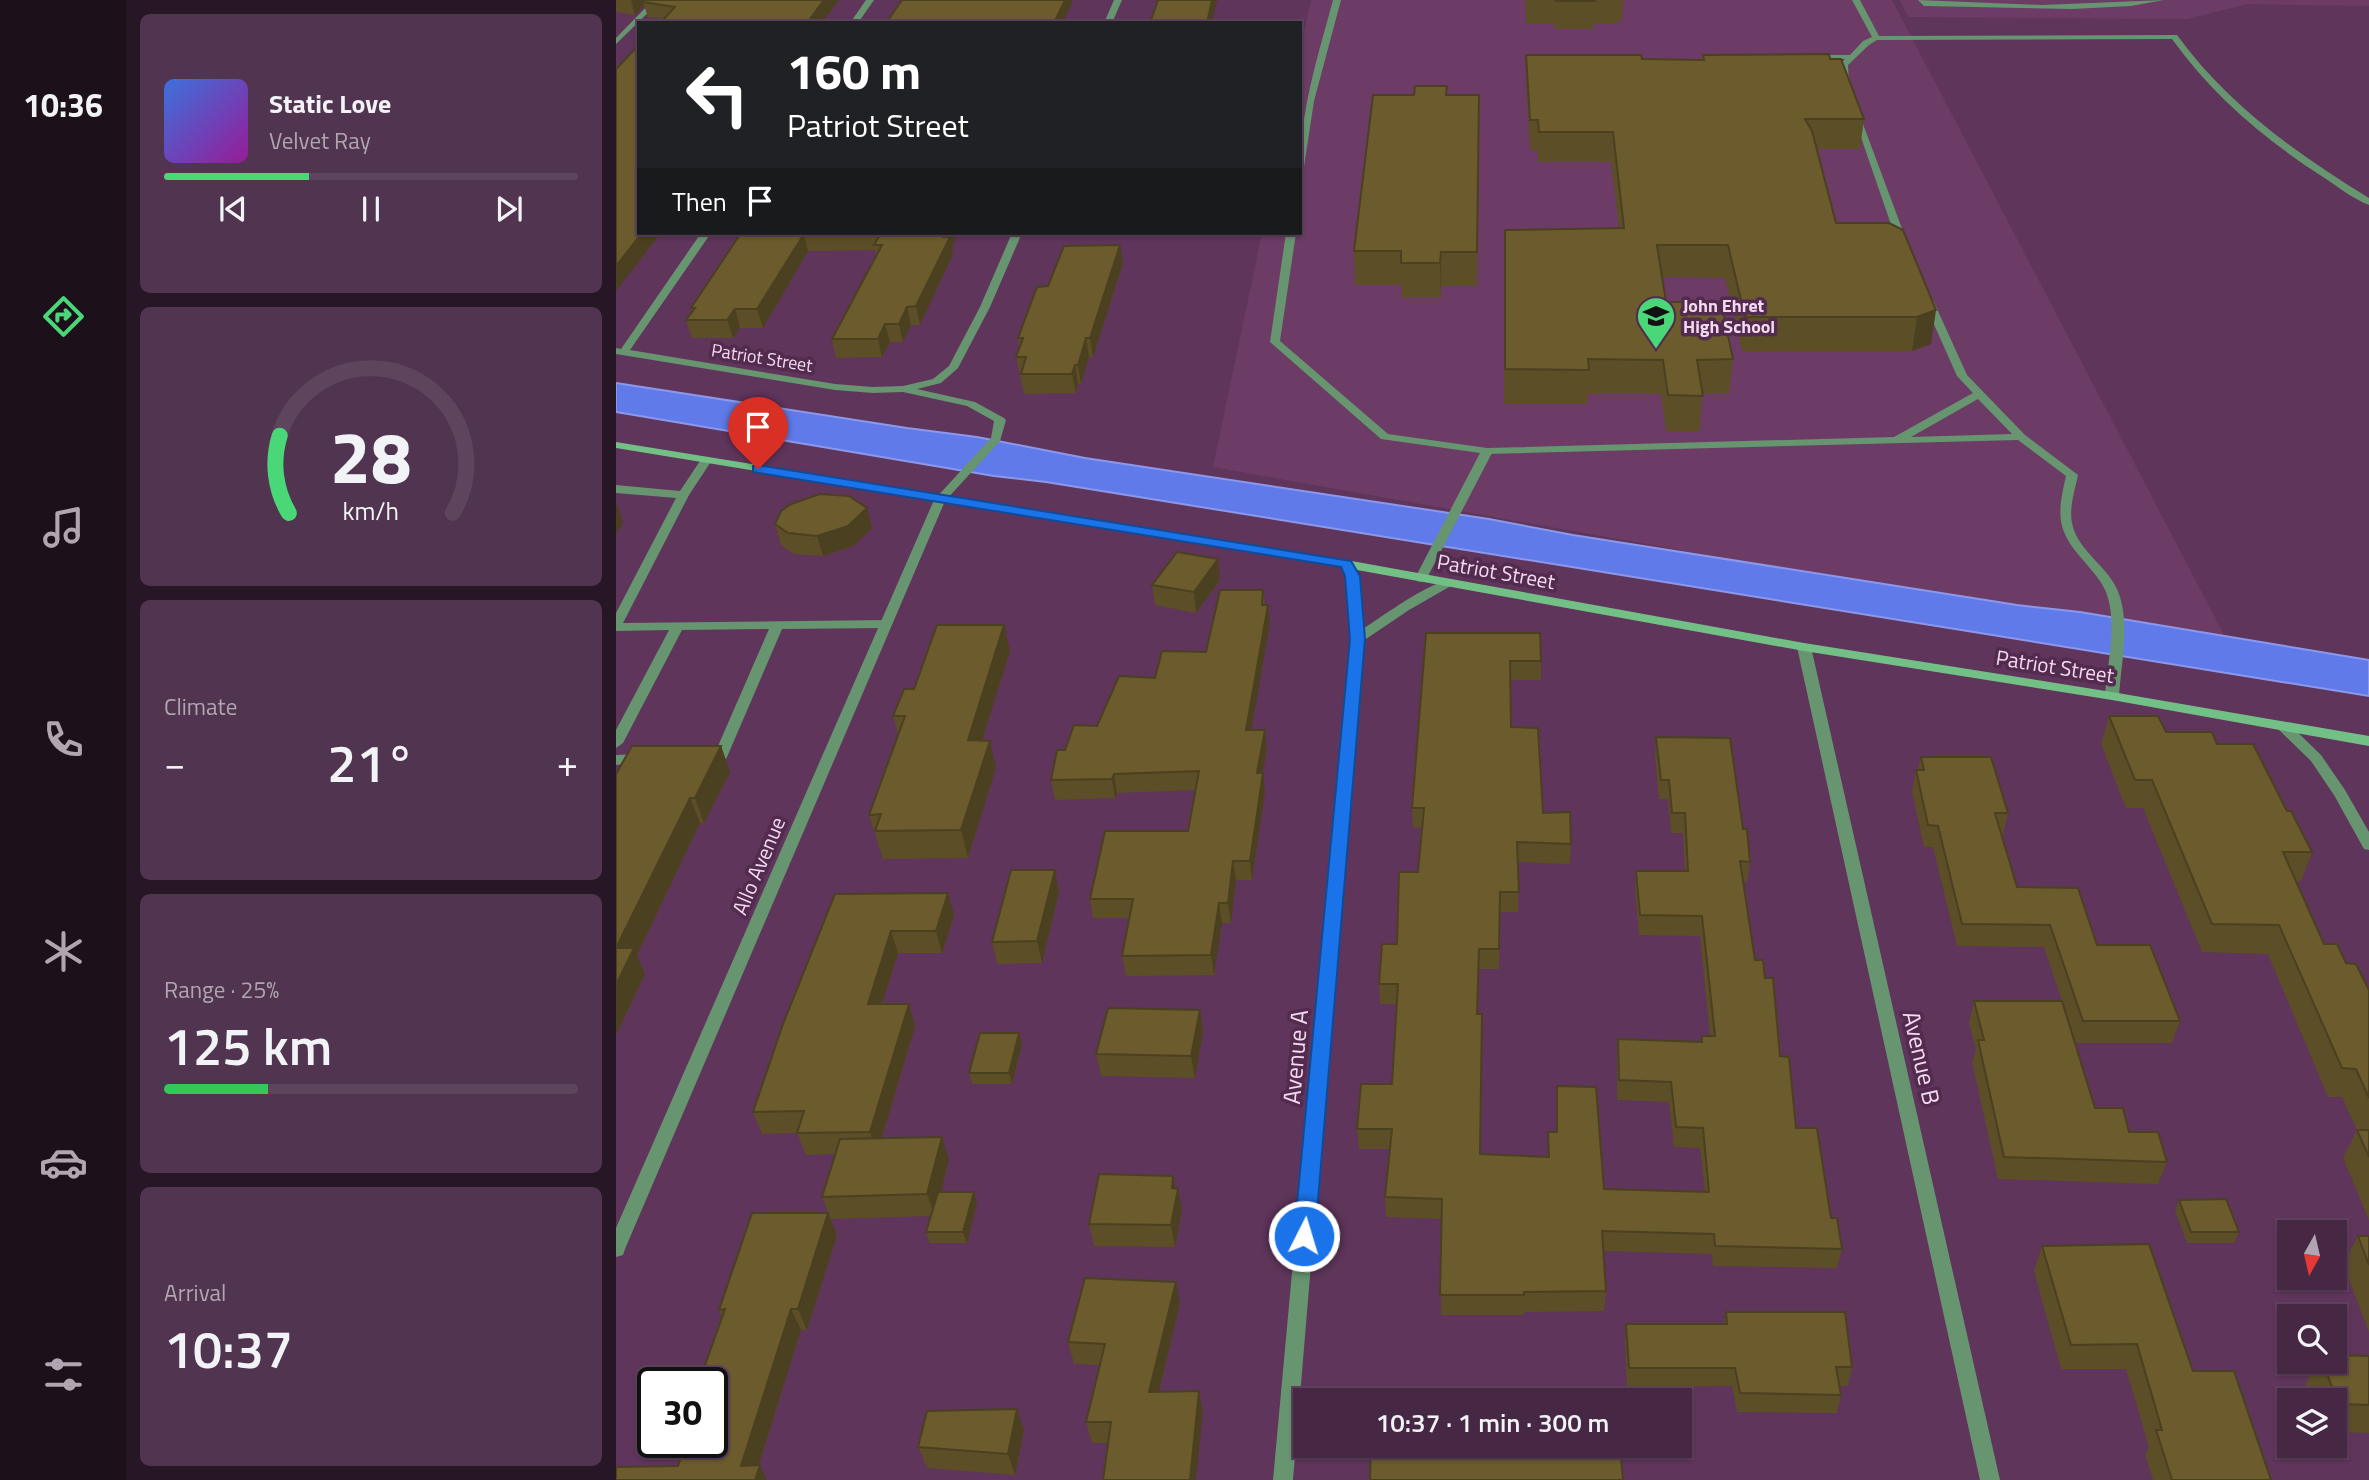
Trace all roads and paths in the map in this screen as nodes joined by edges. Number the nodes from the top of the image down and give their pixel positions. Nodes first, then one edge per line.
1 (657, 0) edge
2 (870, 0) edge
3 (1118, 0) edge
4 (1337, 0) edge
5 (1856, 0) edge
6 (1922, 0) edge
7 (2160, 0) edge
8 (854, 21) edge
9 (1109, 21) edge
10 (1876, 38) junction
11 (616, 42) edge
12 (1800, 57) edge
13 (1852, 57) junction
14 (1849, 95) edge
15 (1853, 108) edge
16 (1302, 154) edge
17 (2369, 202) edge
18 (705, 235) edge
19 (1016, 235) edge
20 (1291, 235) edge
21 (1909, 257) edge
22 (1925, 293) edge
23 (619, 352) edge
24 (903, 389) junction
25 (1979, 394) junction
26 (2021, 437) junction
27 (1894, 440) junction
28 (616, 445) edge
29 (1487, 451) junction
30 (706, 460) junction
31 (616, 489) edge
32 (683, 495) junction
33 (940, 500) junction
34 (1346, 564) junction
35 (1421, 578) junction
36 (1450, 583) junction
37 (886, 624) junction
38 (616, 626) edge
39 (777, 626) junction
40 (677, 627) junction
41 (1357, 639) junction
42 (1804, 647) junction
43 (2112, 696) junction
44 (2283, 726) junction
45 (2369, 741) edge
46 (616, 743) edge
47 (694, 758) edge
48 (655, 759) edge
49 (616, 760) edge
50 (2369, 845) edge
51 (616, 1249) edge
52 (1283, 1480) edge
53 (1990, 1480) edge

1 - 11 street
2 - 8 street
3 - 9 street
4 - 16 street
5 - 10 street
6 - 7 street
10 - 13 street
10 - 17 street
12 - 13 street
13 - 14 street
15 - 21 street
18 - 23 street
19 - 24 street
20 - 29 street
22 - 25 street
23 - 24 street, Patriot Street
24 - 33 street, Allo Avenue
25 - 26 street
25 - 27 street
26 - 27 street
26 - 43 street
27 - 29 street
28 - 30 main road, Patriot Street
29 - 35 street
30 - 32 street
30 - 33 main road, Patriot Street
31 - 32 street
32 - 38 street
33 - 34 main road, Patriot Street
33 - 37 street, Allo Avenue
34 - 35 main road, Patriot Street
34 - 41 street, Avenue A
35 - 36 main road, Patriot Street
36 - 41 street
36 - 42 main road, Patriot Street
37 - 39 street
37 - 51 street, Allo Avenue
38 - 40 street
39 - 40 street
39 - 47 street
40 - 46 street
41 - 52 street, Avenue A
42 - 43 main road, Patriot Street
42 - 53 street, Avenue B
43 - 44 main road, Patriot Street
44 - 45 main road, Patriot Street
44 - 50 street
48 - 49 street

